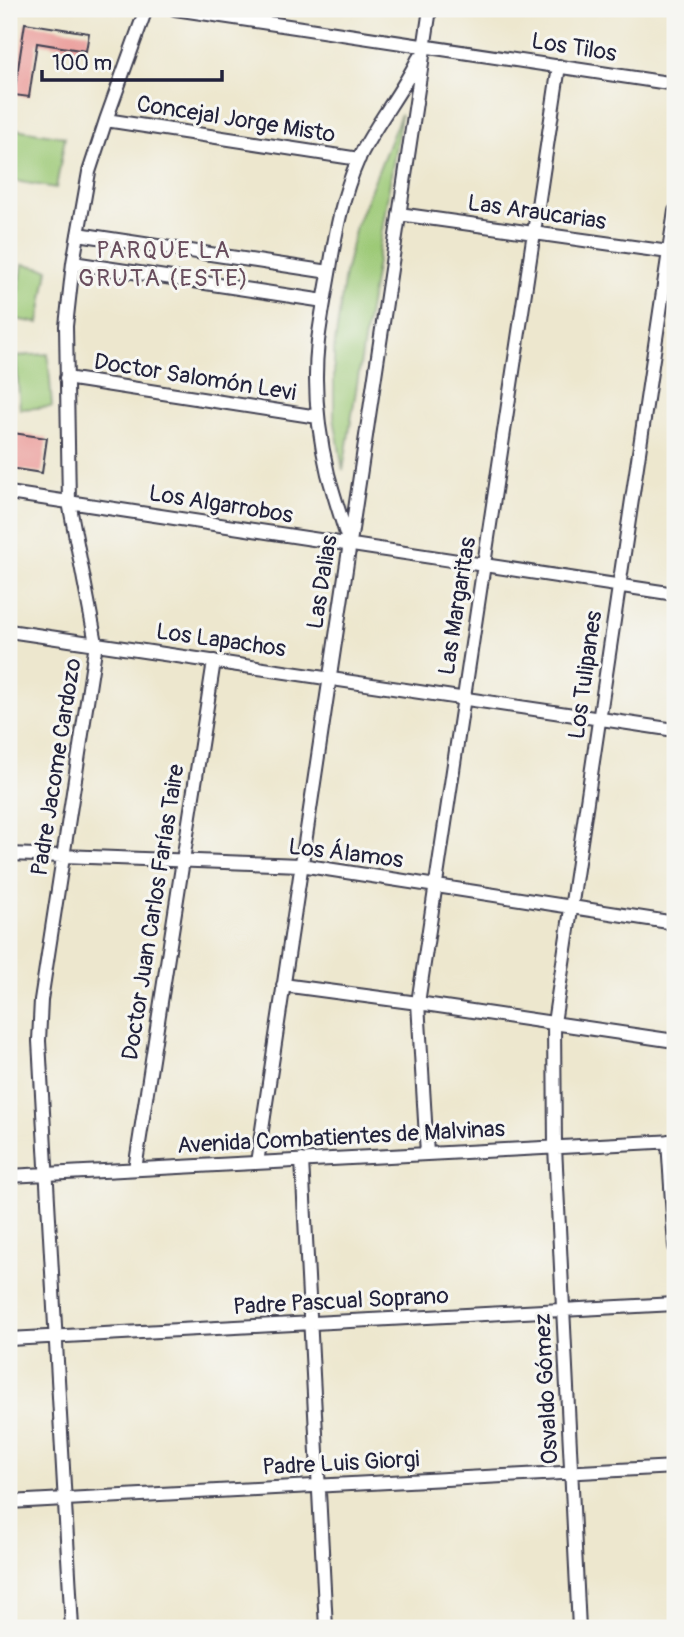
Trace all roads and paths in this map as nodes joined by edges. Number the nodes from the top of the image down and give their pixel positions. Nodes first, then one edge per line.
1 (146, 9) edge
2 (175, 9) edge
3 (430, 9) edge
4 (424, 46) junction
5 (559, 66) junction
6 (675, 84) edge
7 (106, 120) junction
8 (359, 159) junction
9 (675, 211) edge
10 (399, 214) junction
11 (534, 233) junction
12 (78, 234) junction
13 (669, 253) junction
14 (73, 263) junction
15 (329, 272) junction
16 (324, 301) junction
17 (66, 378) junction
18 (318, 417) junction
19 (9, 493) edge
20 (69, 502) junction
21 (349, 545) junction
22 (484, 565) junction
23 (619, 586) junction
24 (675, 594) edge
25 (9, 631) edge
26 (96, 643) junction
27 (214, 661) junction
28 (329, 678) junction
29 (464, 698) junction
30 (599, 719) junction
31 (675, 730) edge
32 (9, 854) edge
33 (64, 856) junction
34 (182, 861) junction
35 (301, 865) junction
36 (436, 886) junction
37 (572, 907) junction
38 (675, 923) edge
39 (283, 985) junction
40 (418, 1003) junction
41 (554, 1023) junction
42 (675, 1041) edge
43 (672, 1141) edge
44 (555, 1147) junction
45 (427, 1154) junction
46 (302, 1160) junction
47 (257, 1163) junction
48 (135, 1169) junction
49 (47, 1174) junction
50 (9, 1175) edge
51 (675, 1247) edge
52 (675, 1304) edge
53 (563, 1310) junction
54 (310, 1323) junction
55 (56, 1336) junction
56 (9, 1339) edge
57 (675, 1467) edge
58 (571, 1472) junction
59 (319, 1486) junction
60 (65, 1499) junction
61 (9, 1502) edge
62 (72, 1628) edge
63 (326, 1628) edge
64 (579, 1628) edge

1 - 7 street, Padre Jacome Cardozo
2 - 4 street, Los Tilos
3 - 4 street, Las Dalias
4 - 5 street, Los Tilos
4 - 8 street
4 - 10 street, Las Dalias
5 - 6 street, Los Tilos
5 - 11 street, Las Margaritas
7 - 8 street, Concejal Jorge Misto
7 - 12 street, Padre Jacome Cardozo
8 - 15 street
9 - 13 street, Los Tulipanes
10 - 11 street, Las Araucarias
10 - 21 street, Las Dalias
11 - 13 street, Las Araucarias
11 - 22 street, Las Margaritas
12 - 14 street, Padre Jacome Cardozo
12 - 15 street
13 - 23 street, Los Tulipanes
14 - 16 street
14 - 17 street, Padre Jacome Cardozo
15 - 16 street
16 - 18 street
17 - 18 street, Doctor Salomón Levi
17 - 20 street, Padre Jacome Cardozo
18 - 21 street
19 - 20 street, Los Algarrobos
20 - 21 street, Los Algarrobos
20 - 26 street, Padre Jacome Cardozo
21 - 22 street, Los Algarrobos
21 - 28 street, Las Dalias
22 - 23 street, Los Algarrobos
22 - 29 street, Las Margaritas
23 - 24 street, Los Algarrobos
23 - 30 street, Los Tulipanes
25 - 26 street, Los Lapachos
26 - 27 street, Los Lapachos
26 - 33 street, Padre Jacome Cardozo
27 - 28 street, Los Lapachos
27 - 34 street, Doctor Juan Carlos Farías Taire
28 - 29 street, Los Lapachos
28 - 35 street, Las Dalias
29 - 30 street, Los Lapachos
29 - 36 street, Las Margaritas
30 - 31 street, Los Lapachos
30 - 37 street, Los Tulipanes
32 - 33 street, Los Álamos
33 - 34 street, Los Álamos
33 - 49 street, Padre Jacome Cardozo
34 - 35 street, Los Álamos
34 - 48 street, Doctor Juan Carlos Farías Taire
35 - 36 street, Los Álamos
35 - 39 street, Las Dalias
36 - 37 street, Los Álamos
36 - 40 street, Las Margaritas
37 - 38 street, Los Álamos
37 - 41 street, Los Tulipanes
39 - 40 street
39 - 47 street, Las Dalias
40 - 41 street
40 - 45 street, Las Margaritas
41 - 42 street
41 - 44 street, Los Tulipanes
43 - 44 street, Avenida Combatientes de Malvinas
43 - 51 street
44 - 45 street, Avenida Combatientes de Malvinas
44 - 53 street, Osvaldo Gómez
45 - 46 street, Avenida Combatientes de Malvinas
46 - 47 street, Avenida Combatientes de Malvinas
46 - 54 street
47 - 48 street, Avenida Combatientes de Malvinas
48 - 49 street, Avenida Combatientes de Malvinas
49 - 50 street, Avenida Combatientes de Malvinas
49 - 55 street, Padre Jacome Cardozo
52 - 53 street, Padre Pascual Soprano
53 - 54 street, Padre Pascual Soprano
53 - 58 street, Osvaldo Gómez
54 - 55 street, Padre Pascual Soprano
54 - 59 street
55 - 56 street, Padre Pascual Soprano
55 - 60 street, Padre Jacome Cardozo
57 - 58 street, Padre Luis Giorgi
58 - 59 street, Padre Luis Giorgi
58 - 64 street, Osvaldo Gómez
59 - 60 street, Padre Luis Giorgi
59 - 63 street
60 - 61 street, Padre Luis Giorgi
60 - 62 street, Padre Jacome Cardozo

